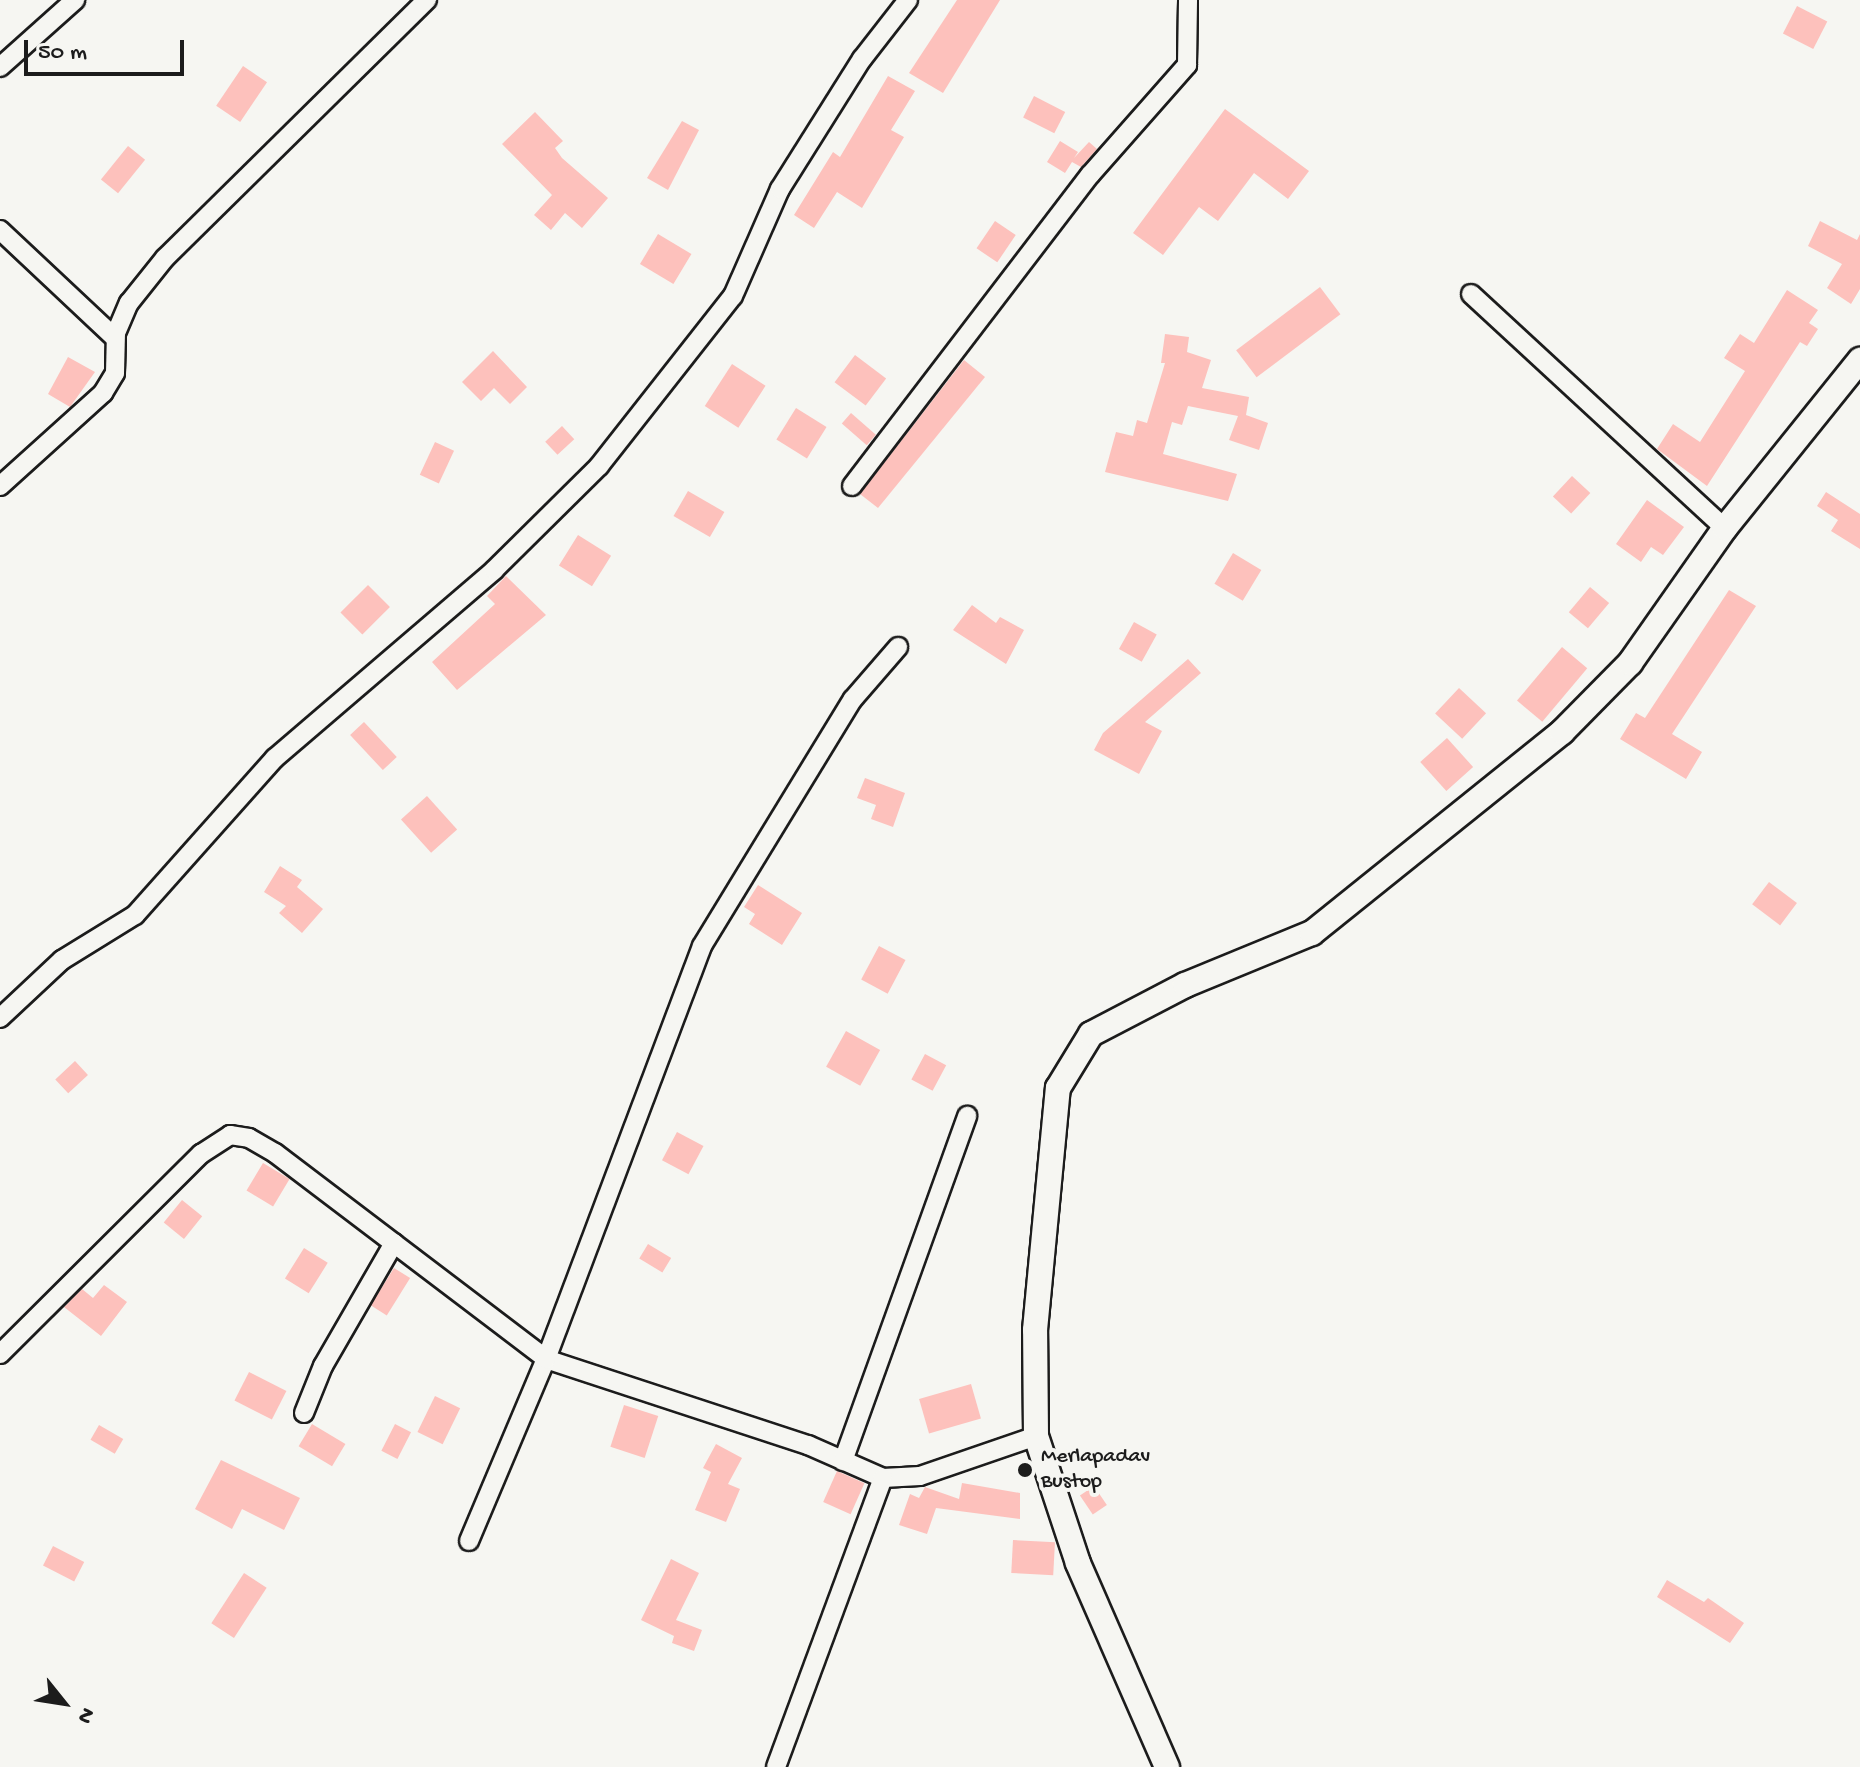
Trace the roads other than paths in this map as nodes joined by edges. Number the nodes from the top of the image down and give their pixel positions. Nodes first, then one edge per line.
1 (75, 0) edge
2 (427, 0) edge
3 (908, 0) edge
4 (1188, 0) edge
5 (0, 67) edge
6 (0, 230) edge
7 (1471, 294) dead end
8 (115, 338) junction
9 (1860, 360) edge
10 (0, 486) edge
11 (852, 486) dead end
12 (1725, 528) junction
13 (898, 647) dead end
14 (0, 1018) edge
15 (967, 1116) dead end
16 (394, 1243) junction
17 (0, 1354) edge
18 (546, 1359) junction
19 (304, 1413) dead end
20 (1036, 1436) junction
21 (843, 1461) junction
22 (883, 1478) junction
23 (469, 1541) dead end
24 (776, 1767) edge
25 (1167, 1767) edge

1 - 5 street
2 - 8 street
3 - 14 street
4 - 11 street
6 - 8 street
7 - 12 street
8 - 10 street
9 - 12 main road
12 - 20 main road
13 - 18 street
15 - 21 street
16 - 17 street
16 - 18 street
16 - 19 street
18 - 21 street
18 - 23 street
20 - 22 street
20 - 25 main road
21 - 22 street
22 - 24 street

